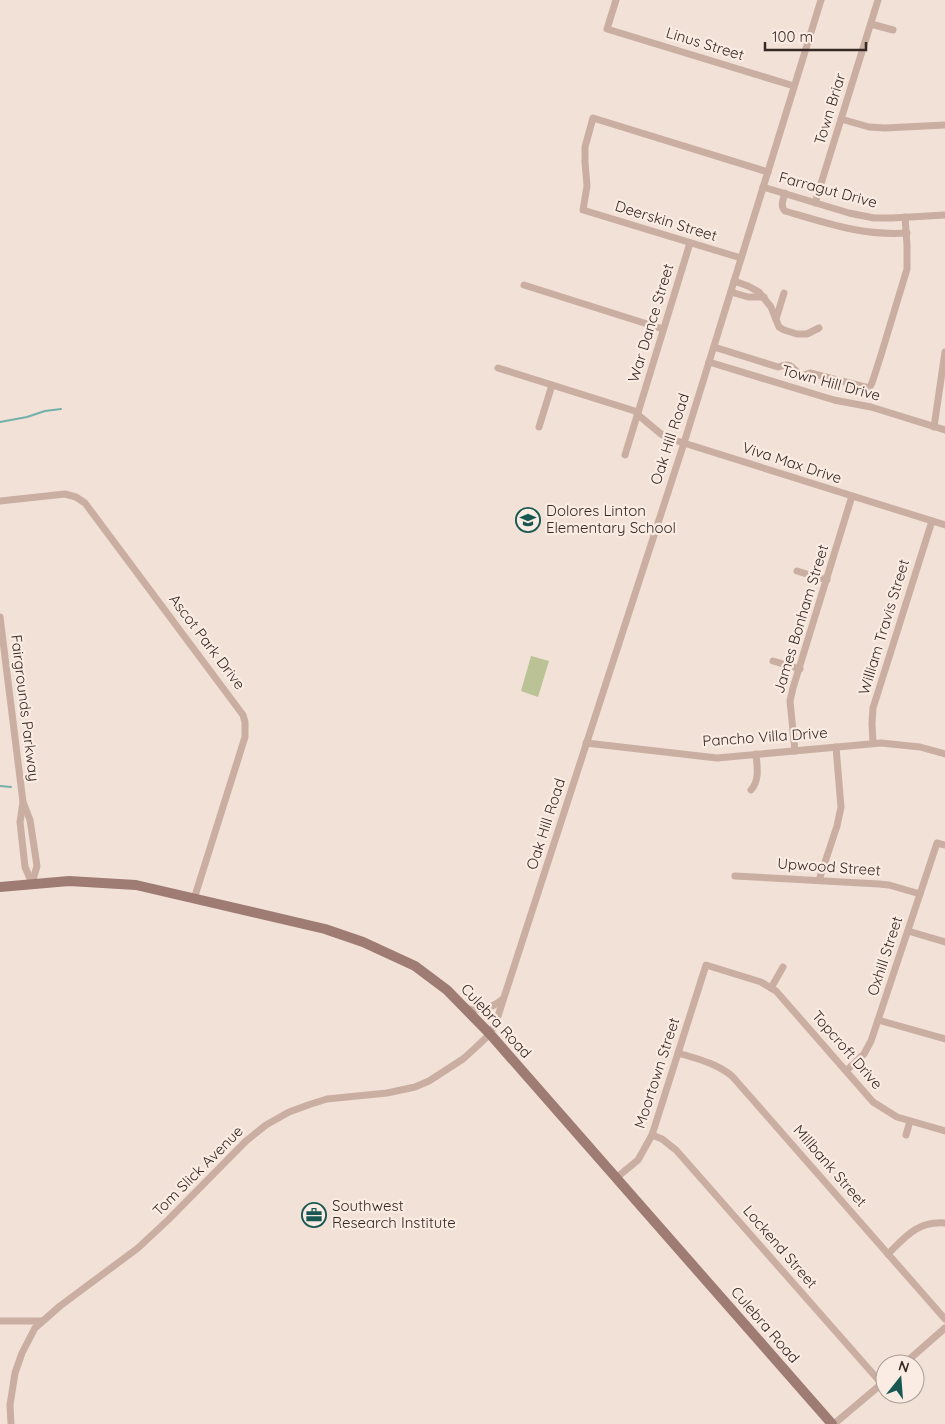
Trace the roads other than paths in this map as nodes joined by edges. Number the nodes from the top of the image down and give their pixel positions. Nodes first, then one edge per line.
1 (616, 0) edge
2 (820, 0) edge
3 (878, 0) edge
4 (871, 24) junction
5 (893, 30) dead end
6 (794, 86) junction
7 (841, 119) junction
8 (945, 125) edge
9 (768, 172) junction
10 (763, 187) junction
11 (785, 193) junction
12 (816, 203) junction
13 (584, 210) joint
14 (945, 215) edge
15 (905, 217) junction
16 (906, 233) junction
17 (690, 243) junction
18 (741, 258) junction
19 (734, 281) junction
20 (524, 285) dead end
21 (731, 292) junction
22 (784, 293) dead end
23 (764, 297) junction
24 (775, 319) junction
25 (819, 328) dead end
26 (663, 329) junction
27 (714, 347) junction
28 (945, 352) edge
29 (709, 362) junction
30 (498, 368) dead end
31 (552, 384) junction
32 (638, 413) junction
33 (539, 427) dead end
34 (934, 427) junction
35 (945, 430) edge
36 (684, 443) junction
37 (625, 455) dead end
38 (852, 496) junction
39 (0, 501) edge
40 (932, 521) junction
41 (945, 525) edge
42 (796, 571) dead end
43 (827, 580) junction
44 (0, 617) edge
45 (773, 661) dead end
46 (800, 669) junction
47 (586, 743) junction
48 (873, 743) junction
49 (836, 747) junction
50 (795, 750) junction
51 (756, 754) junction
52 (945, 754) edge
53 (751, 790) dead end
54 (23, 802) junction
55 (945, 845) edge
56 (736, 876) dead end
57 (819, 880) junction
58 (32, 883) junction
59 (0, 887) edge
60 (920, 894) junction
61 (194, 899) junction
62 (908, 931) junction
63 (945, 942) edge
64 (706, 965) joint
65 (783, 967) dead end
66 (770, 988) junction
67 (503, 999) junction
68 (467, 1009) junction
69 (878, 1020) junction
70 (490, 1034) junction
71 (945, 1039) edge
72 (678, 1053) junction
73 (846, 1071) junction
74 (910, 1121) junction
75 (945, 1131) edge
76 (652, 1135) junction
77 (906, 1135) dead end
78 (616, 1178) junction
79 (945, 1223) edge
80 (888, 1254) junction
81 (945, 1319) edge
82 (0, 1321) edge
83 (42, 1321) junction
84 (945, 1328) edge
85 (915, 1354) edge
86 (875, 1372) edge
87 (875, 1389) edge
88 (11, 1424) edge
89 (833, 1424) edge

1 - 6 street, Linus Street
2 - 6 street, Oak Hill Road
3 - 4 street, Town Briar
4 - 5 street
4 - 7 street, Town Briar
6 - 9 street, Oak Hill Road
7 - 8 street
7 - 12 street, Town Briar
9 - 10 street, Oak Hill Road
9 - 13 street, Farragut Drive
10 - 11 street, Farragut Drive
10 - 18 street, Oak Hill Road
11 - 12 street, Farragut Drive
11 - 16 street
12 - 15 street, Farragut Drive
13 - 17 street, Deerskin Street
14 - 15 street, Farragut Drive
15 - 16 street
16 - 27 street
17 - 18 street, Deerskin Street
17 - 26 street, War Dance Street
18 - 19 street, Oak Hill Road
19 - 21 street, Oak Hill Road
19 - 23 street
20 - 26 street
21 - 23 street
21 - 27 street, Oak Hill Road
22 - 24 street
23 - 24 street
24 - 25 street
26 - 32 street, War Dance Street
27 - 29 street, Oak Hill Road
28 - 34 street
29 - 34 street, Town Hill Drive
29 - 36 street, Oak Hill Road
30 - 31 street, Viva Max Drive
31 - 32 street, Viva Max Drive
31 - 33 street
32 - 36 street, Viva Max Drive
32 - 37 street, War Dance Street
34 - 35 street, Town Hill Drive
36 - 38 street, Viva Max Drive
36 - 47 street, Oak Hill Road
38 - 40 street, Viva Max Drive
38 - 43 street, James Bonham Street
39 - 61 street, Ascot Park Drive
40 - 41 street, Viva Max Drive
40 - 48 street, William Travis Street
42 - 43 street
43 - 46 street, James Bonham Street
44 - 54 street, Fairgrounds Parkway
45 - 46 street
46 - 50 street, James Bonham Street
47 - 51 street, Pancho Villa Drive
47 - 67 street, Oak Hill Road
48 - 49 street, Pancho Villa Drive
48 - 52 street, Pancho Villa Drive
49 - 50 street, Pancho Villa Drive
49 - 57 street
50 - 51 street, Pancho Villa Drive
51 - 53 street
54 - 58 street, Fairgrounds Parkway
54 - 58 street, Fairgrounds Parkway
55 - 60 street, Oxhill Street
56 - 57 street, Upwood Street
57 - 60 street, Upwood Street
58 - 59 main road, Culebra Road
58 - 61 main road, Culebra Road
60 - 62 street, Oxhill Street
61 - 68 main road, Culebra Road
62 - 63 street
62 - 69 street, Oxhill Street
64 - 66 street, Topcroft Drive
64 - 72 street, Moortown Street
65 - 66 street
66 - 73 street, Topcroft Drive
67 - 68 street
67 - 70 street, Oak Hill Road
68 - 70 main road, Culebra Road
69 - 71 street
69 - 73 street, Oxhill Street
70 - 78 main road, Culebra Road
70 - 83 street, Tom Slick Avenue
72 - 76 street, Moortown Street
72 - 80 street, Millbank Street
73 - 74 street, Topcroft Drive
74 - 75 street, Topcroft Drive
74 - 77 street
76 - 78 street, Moortown Street
76 - 86 street, Lockend Street
78 - 89 main road, Culebra Road
79 - 80 street
80 - 81 street, Millbank Street
82 - 83 street
83 - 88 street, Tom Slick Avenue
84 - 85 street
87 - 89 street

